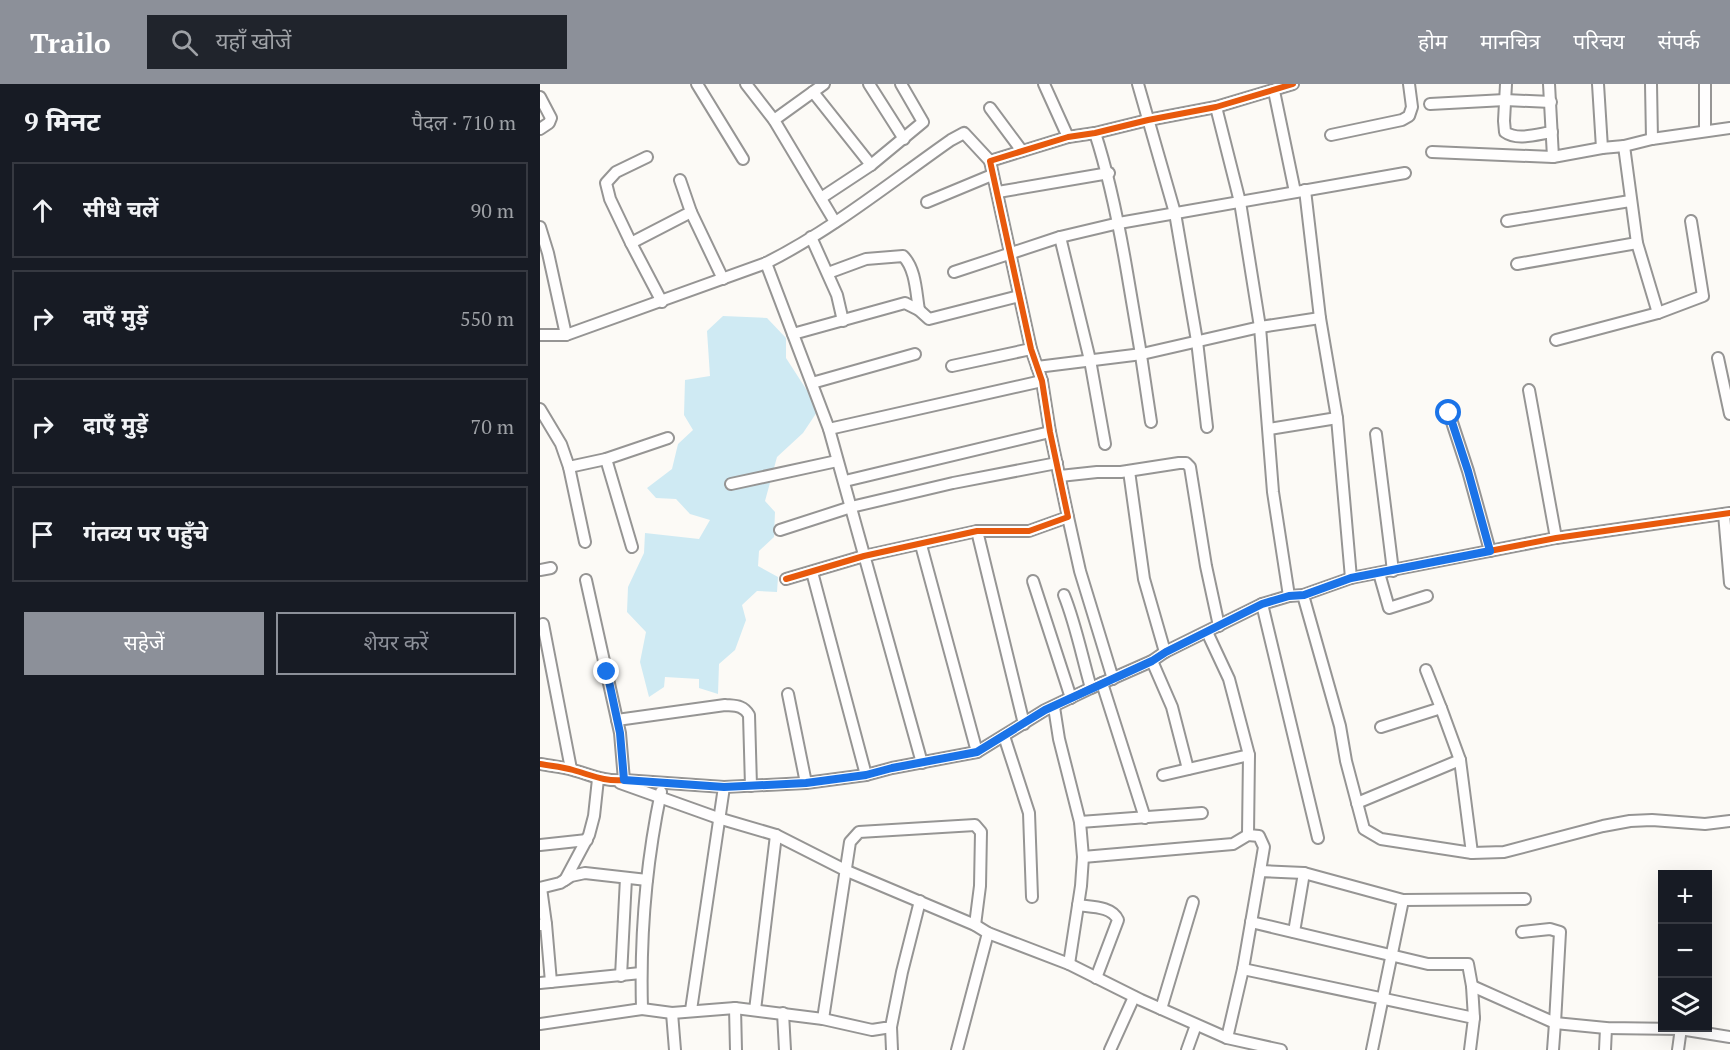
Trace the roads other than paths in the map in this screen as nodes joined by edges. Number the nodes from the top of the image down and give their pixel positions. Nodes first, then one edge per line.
1 (697, 84) edge
2 (746, 84) edge
3 (824, 84) edge
4 (869, 84) edge
5 (901, 84) edge
6 (1044, 84) edge
7 (1138, 84) edge
8 (1293, 84) edge
9 (1408, 84) edge
10 (1506, 84) edge
11 (1549, 84) edge
12 (1598, 84) edge
13 (1651, 84) edge
14 (1705, 84) edge
15 (1274, 91) junction
16 (813, 92) junction
17 (540, 97) edge
18 (1505, 100) junction
19 (1551, 102) junction
20 (1430, 104) dead end
21 (1216, 107) junction
22 (990, 108) dead end
23 (774, 120) junction
24 (1148, 120) junction
25 (1730, 128) edge
26 (540, 129) edge
27 (1705, 131) junction
28 (1552, 132) junction
29 (1095, 133) junction
30 (1331, 135) dead end
31 (1068, 138) junction
32 (1652, 138) junction
33 (904, 139) junction
34 (1624, 146) junction
35 (1602, 148) junction
36 (1022, 152) junction
37 (1432, 152) dead end
38 (647, 157) dead end
39 (1552, 157) junction
40 (743, 159) dead end
41 (990, 161) junction
42 (871, 165) junction
43 (1405, 172) dead end
44 (1109, 173) junction
45 (992, 175) junction
46 (680, 180) dead end
47 (1300, 191) junction
48 (998, 192) junction
49 (821, 198) junction
50 (1630, 201) junction
51 (927, 202) dead end
52 (1239, 202) junction
53 (692, 212) junction
54 (1175, 213) junction
55 (1507, 221) dead end
56 (1691, 221) dead end
57 (836, 222) junction
58 (1119, 223) junction
59 (540, 227) edge
60 (811, 237) junction
61 (1060, 237) junction
62 (631, 243) junction
63 (1637, 243) junction
64 (1009, 254) junction
65 (766, 263) junction
66 (1517, 264) dead end
67 (954, 272) dead end
68 (828, 273) junction
69 (723, 279) junction
70 (1019, 296) junction
71 (662, 302) junction
72 (919, 310) junction
73 (1658, 314) junction
74 (1320, 318) junction
75 (843, 321) junction
76 (1260, 327) junction
77 (793, 334) junction
78 (540, 335) edge
79 (566, 335) junction
80 (1557, 340) dead end
81 (1197, 341) junction
82 (1031, 349) junction
83 (915, 354) dead end
84 (1142, 354) junction
85 (1718, 358) dead end
86 (1090, 360) junction
87 (952, 366) dead end
88 (1037, 367) junction
89 (1042, 381) junction
90 (812, 383) junction
91 (1529, 390) dead end
92 (540, 409) edge
93 (1449, 413) dead end
94 (1730, 414) edge
95 (1337, 418) junction
96 (1151, 422) dead end
97 (1207, 427) dead end
98 (829, 429) junction
99 (1269, 429) junction
100 (1050, 432) junction
101 (1376, 434) dead end
102 (668, 438) dead end
103 (1105, 444) dead end
104 (606, 459) junction
105 (837, 461) junction
106 (1057, 463) junction
107 (569, 467) junction
108 (1129, 471) junction
109 (1060, 476) junction
110 (845, 481) junction
111 (731, 484) dead end
112 (851, 507) junction
113 (1727, 513) edge
114 (1068, 517) junction
115 (780, 530) dead end
116 (977, 531) junction
117 (1556, 537) junction
118 (585, 542) dead end
119 (921, 545) junction
120 (632, 547) dead end
121 (1490, 551) junction
122 (864, 556) junction
123 (1393, 570) junction
124 (812, 572) junction
125 (1379, 573) junction
126 (1351, 578) junction
127 (786, 579) dead end
128 (586, 580) dead end
129 (1033, 581) dead end
130 (1730, 583) edge
131 (1064, 595) dead end
132 (1304, 595) junction
133 (1289, 596) junction
134 (1427, 596) dead end
135 (1262, 604) junction
136 (543, 624) dead end
137 (1219, 626) junction
138 (1207, 632) junction
139 (1166, 652) junction
140 (1152, 661) junction
141 (1426, 670) dead end
142 (1113, 679) junction
143 (1096, 686) junction
144 (788, 694) dead end
145 (1071, 698) junction
146 (1054, 707) junction
147 (1442, 708) junction
148 (617, 720) junction
149 (1024, 724) junction
150 (1381, 727) dead end
151 (1004, 736) junction
152 (977, 752) junction
153 (1249, 755) junction
154 (1460, 760) junction
155 (922, 763) junction
156 (540, 764) edge
157 (571, 769) junction
158 (1188, 769) junction
159 (866, 775) junction
160 (1162, 775) dead end
161 (598, 779) junction
162 (619, 781) junction
163 (663, 783) junction
164 (806, 783) junction
165 (752, 786) junction
166 (724, 787) junction
167 (659, 799) junction
168 (1357, 803) junction
169 (1202, 813) dead end
170 (1145, 818) junction
171 (718, 819) junction
172 (1730, 821) edge
173 (1080, 822) junction
174 (776, 835) junction
175 (1248, 835) junction
176 (1318, 838) dead end
177 (587, 840) junction
178 (540, 845) edge
179 (1472, 854) junction
180 (1083, 857) junction
181 (847, 871) junction
182 (1260, 871) junction
183 (1304, 873) junction
184 (627, 878) junction
185 (566, 880) junction
186 (647, 880) junction
187 (540, 888) edge
188 (1032, 897) dead end
189 (1525, 899) dead end
190 (1403, 900) junction
191 (920, 902) junction
192 (1193, 902) dead end
193 (1078, 905) junction
194 (1251, 922) junction
195 (543, 924) edge
196 (975, 925) junction
197 (1294, 932) junction
198 (1522, 932) dead end
199 (988, 933) junction
200 (1391, 956) junction
201 (1069, 964) junction
202 (1243, 969) junction
203 (641, 973) junction
204 (621, 976) junction
205 (1096, 978) junction
206 (546, 983) edge
207 (1472, 986) junction
208 (1134, 997) junction
209 (1383, 1000) junction
210 (735, 1008) junction
211 (642, 1009) junction
212 (1161, 1009) junction
213 (691, 1010) junction
214 (755, 1010) junction
215 (672, 1013) junction
216 (783, 1013) junction
217 (1474, 1018) junction
218 (823, 1019) junction
219 (1555, 1023) junction
220 (540, 1024) edge
221 (1196, 1025) junction
222 (891, 1027) junction
223 (1606, 1028) junction
224 (1658, 1028) edge
225 (1680, 1032) edge
226 (1705, 1032) edge
227 (1730, 1036) edge
228 (1227, 1038) junction
229 (1265, 1048) edge
230 (675, 1050) edge
231 (736, 1050) edge
232 (785, 1050) edge
233 (892, 1050) edge
234 (957, 1050) edge
235 (1110, 1050) edge
236 (1187, 1050) edge
237 (1281, 1050) edge
238 (1372, 1050) edge
239 (1470, 1050) edge
240 (1553, 1050) edge
241 (1605, 1050) edge
242 (1678, 1050) edge

1 - 40 street
2 - 23 street
3 - 16 street
4 - 33 street
5 - 33 street
6 - 31 street
7 - 24 street
8 - 15 street
9 - 30 street
10 - 18 street
11 - 19 street
12 - 35 street
13 - 32 street
14 - 27 street
15 - 21 street
15 - 47 street
16 - 23 street
16 - 42 street
17 - 26 street
18 - 19 street
18 - 20 street
18 - 28 street
19 - 28 street
21 - 24 street
21 - 52 street
22 - 36 street
23 - 49 street
24 - 29 street
24 - 54 street
25 - 27 street
27 - 32 street
28 - 39 street
29 - 31 street
29 - 44 street
31 - 36 street
32 - 34 street
33 - 42 street
34 - 35 street
34 - 50 street
35 - 39 street
36 - 41 street
37 - 39 street
38 - 62 street
41 - 45 street
41 - 57 street
42 - 49 street
43 - 47 street
44 - 48 street
44 - 58 street
45 - 48 street
45 - 51 street
46 - 53 street
47 - 52 street
47 - 74 street
48 - 64 street
49 - 57 street
50 - 55 street
50 - 63 street
52 - 54 street
52 - 76 street
53 - 62 street
53 - 69 street
54 - 58 street
54 - 81 street
56 - 73 street
57 - 60 street
58 - 61 street
58 - 84 street
59 - 79 street
60 - 65 street
60 - 68 street
61 - 64 street
61 - 86 street
62 - 71 street
63 - 66 street
63 - 73 street
64 - 67 street
64 - 70 street
65 - 69 street
65 - 77 street
68 - 72 street
68 - 75 street
69 - 71 street
70 - 72 street
70 - 82 street
71 - 79 street
72 - 75 street
73 - 80 street
74 - 76 street
74 - 95 street
75 - 77 street
76 - 81 street
76 - 99 street
77 - 90 street
78 - 79 street
81 - 84 street
81 - 97 street
82 - 87 street
82 - 88 street
83 - 90 street
84 - 86 street
84 - 96 street
85 - 94 street
86 - 88 street
86 - 103 street
88 - 89 street
89 - 98 street
89 - 100 street
90 - 98 street
91 - 117 street
92 - 107 street
93 - 121 street
95 - 99 street
95 - 126 street
98 - 105 street
99 - 133 street
100 - 106 street
100 - 110 street
101 - 123 street
102 - 104 street
104 - 107 street
104 - 120 street
105 - 110 street
105 - 111 street
106 - 109 street
106 - 112 street
107 - 118 street
108 - 109 street
108 - 137 street
108 - 139 street
109 - 114 street
110 - 112 street
112 - 115 street
112 - 122 street
113 - 117 street
113 - 130 street
114 - 116 street
114 - 142 street
116 - 119 street
116 - 149 street
117 - 121 street
119 - 122 street
119 - 152 street
121 - 123 street
122 - 124 street
122 - 155 street
123 - 125 street
124 - 127 street
124 - 159 street
125 - 126 street
125 - 134 street
126 - 132 street
128 - 148 street
129 - 145 street
131 - 143 street
132 - 133 street
132 - 168 street
133 - 135 street
135 - 137 street
135 - 176 street
136 - 157 street
137 - 138 street
138 - 139 street
138 - 153 street
139 - 140 street
140 - 142 street
140 - 158 street
141 - 147 street
142 - 143 street
143 - 145 street
143 - 170 street
144 - 164 street
145 - 146 street
146 - 149 street
146 - 173 street
147 - 150 street
147 - 154 street
148 - 162 street
148 - 165 street
149 - 151 street
151 - 152 street
151 - 188 street
152 - 155 street
153 - 158 street
153 - 175 street
154 - 168 street
154 - 179 street
155 - 159 street
156 - 157 street
157 - 161 street
158 - 160 street
159 - 164 street
161 - 162 street
161 - 177 street
162 - 163 street
162 - 167 street
163 - 166 street
163 - 167 street
164 - 165 street
165 - 166 street
166 - 171 street
167 - 171 street
167 - 186 street
168 - 179 street
169 - 170 street
170 - 173 street
171 - 174 street
171 - 213 street
172 - 179 street
173 - 180 street
174 - 181 street
174 - 214 street
175 - 180 street
175 - 182 street
177 - 178 street
177 - 185 street
180 - 193 street
181 - 191 street
181 - 196 street
181 - 218 street
182 - 183 street
182 - 194 street
183 - 190 street
183 - 197 street
184 - 185 street
184 - 186 street
184 - 204 street
185 - 187 street
186 - 203 street
187 - 195 street
189 - 190 street
190 - 200 street
191 - 196 street
191 - 222 street
192 - 212 street
193 - 201 street
193 - 205 street
194 - 197 street
194 - 202 street
195 - 206 street
196 - 199 street
197 - 200 street
198 - 219 street
199 - 201 street
199 - 234 street
200 - 207 street
200 - 209 street
201 - 205 street
202 - 209 street
202 - 228 street
203 - 204 street
203 - 211 street
204 - 206 street
205 - 208 street
207 - 217 street
207 - 219 street
208 - 212 street
208 - 235 street
209 - 217 street
209 - 238 street
210 - 213 street
210 - 214 street
210 - 231 street
211 - 215 street
211 - 220 street
212 - 221 street
213 - 215 street
214 - 216 street
215 - 230 street
216 - 218 street
216 - 232 street
217 - 239 street
218 - 222 street
219 - 223 street
219 - 240 street
221 - 228 street
221 - 236 street
222 - 233 street
223 - 224 street
223 - 241 street
225 - 242 street
226 - 227 street
228 - 229 street
229 - 237 street

